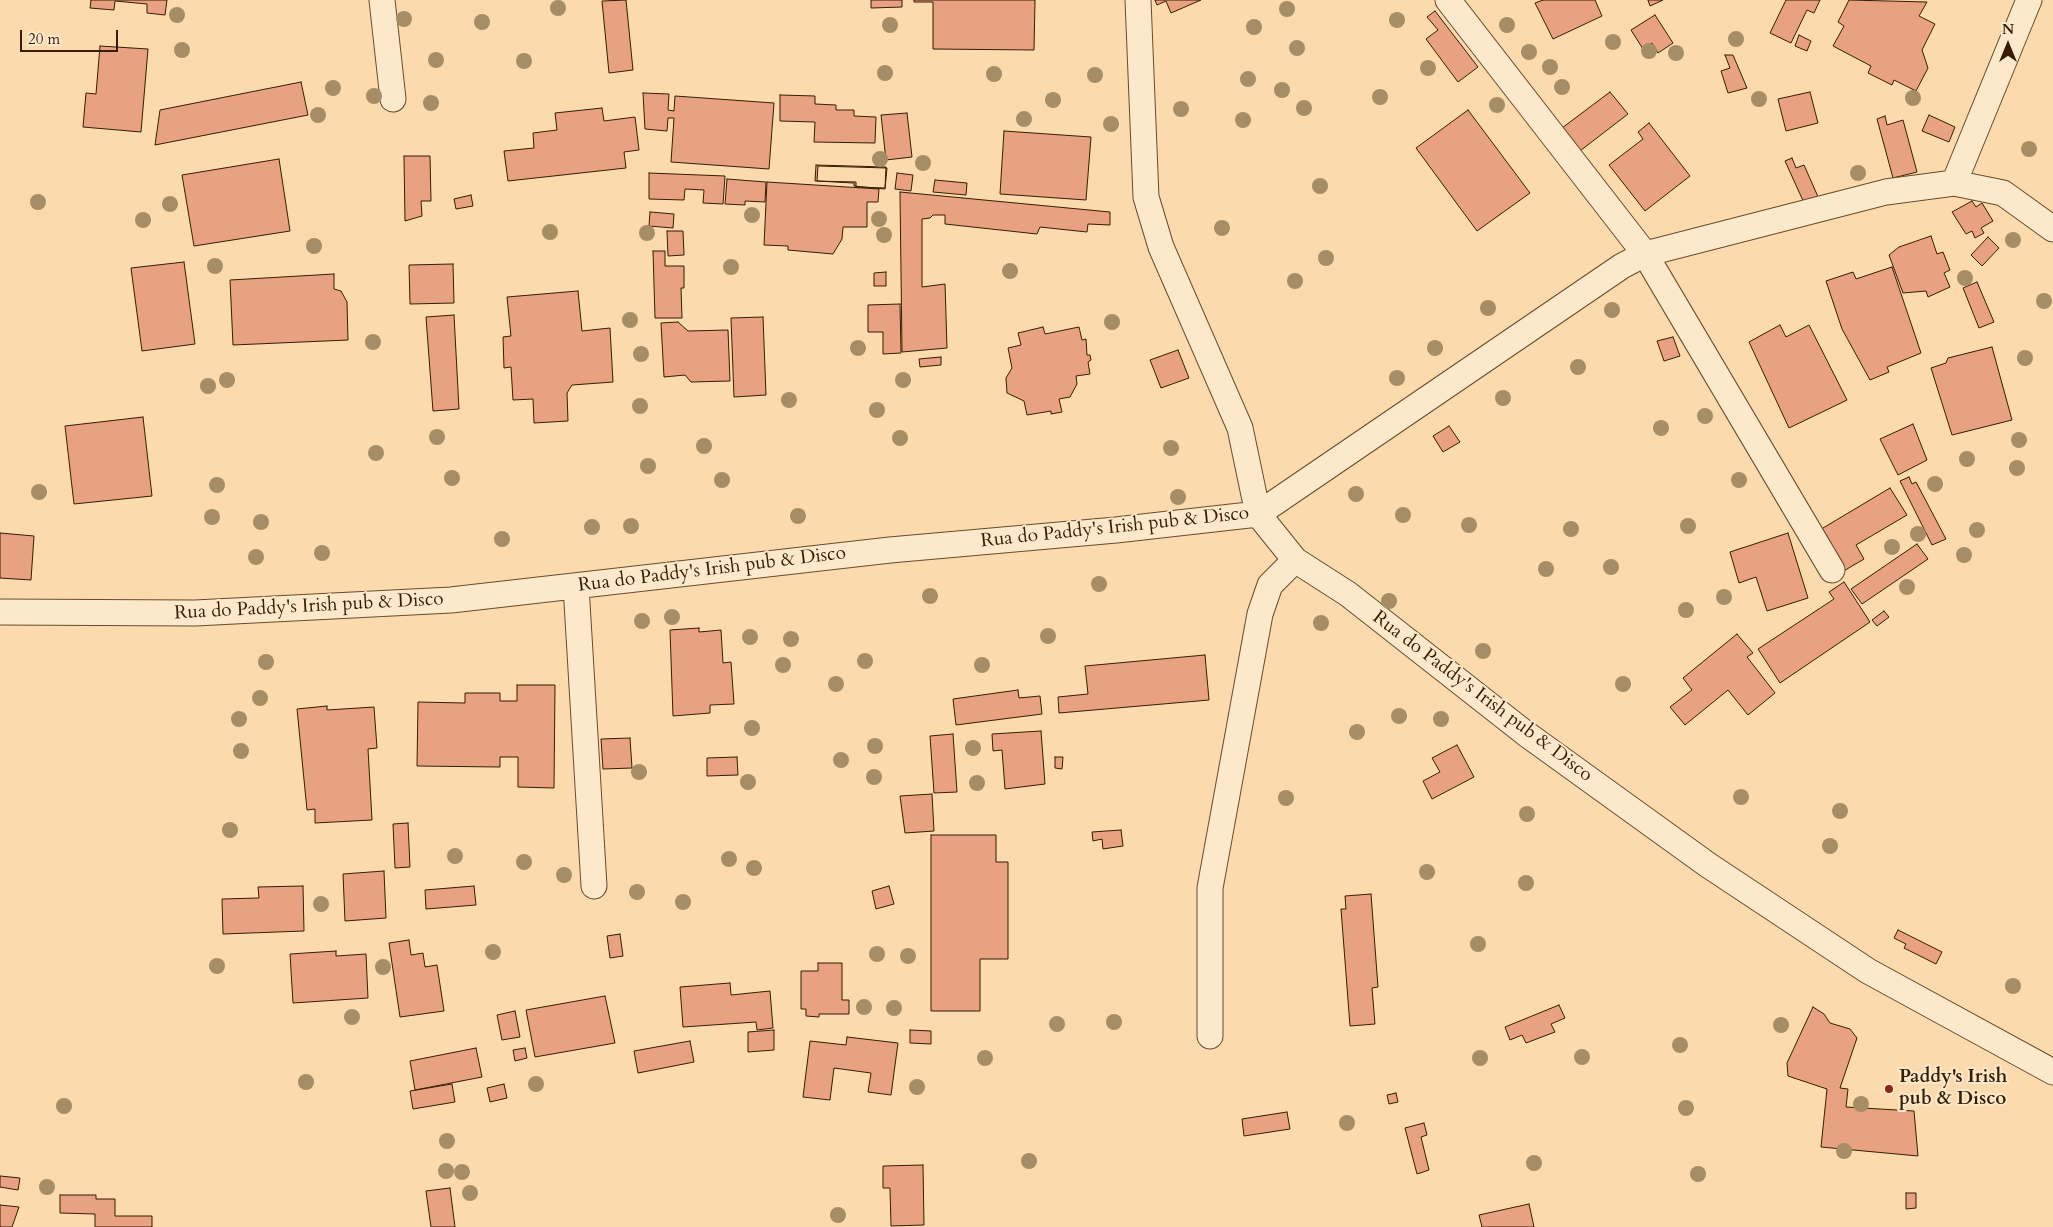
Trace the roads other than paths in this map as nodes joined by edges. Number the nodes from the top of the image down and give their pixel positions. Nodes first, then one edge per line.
1 (382, 0) edge
2 (1138, 0) edge
3 (1448, 0) edge
4 (2029, 0) edge
5 (392, 99) dead end
6 (1954, 184) junction
7 (2053, 229) edge
8 (1646, 254) junction
9 (1258, 514) junction
10 (1295, 560) junction
11 (1832, 570) dead end
12 (576, 586) junction
13 (0, 612) edge
14 (594, 886) dead end
15 (1210, 1036) dead end
16 (2053, 1072) edge

1 - 5 street
2 - 9 street
3 - 8 street
4 - 6 street
6 - 7 street
6 - 8 street
8 - 9 street
8 - 11 street
9 - 10 street, Rua do Paddy's Irish pub & Disco
9 - 12 street, Rua do Paddy's Irish pub & Disco
10 - 15 street
10 - 16 street, Rua do Paddy's Irish pub & Disco
12 - 13 street, Rua do Paddy's Irish pub & Disco
12 - 14 street

